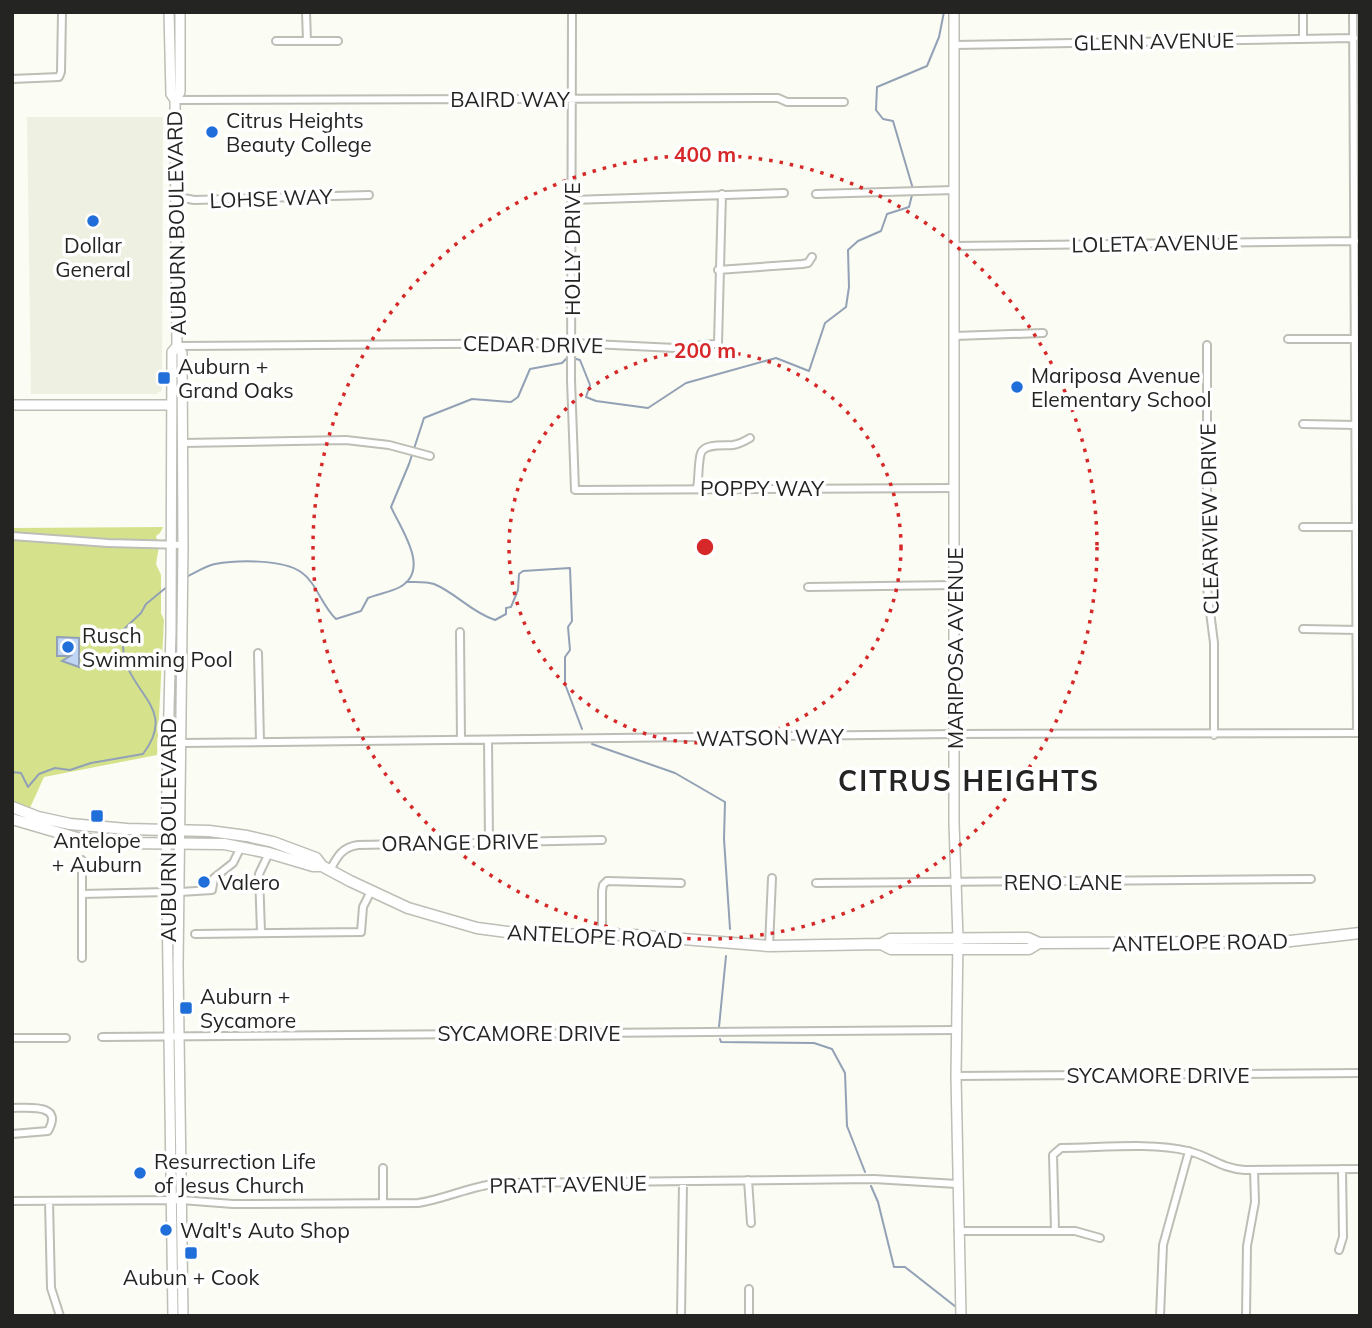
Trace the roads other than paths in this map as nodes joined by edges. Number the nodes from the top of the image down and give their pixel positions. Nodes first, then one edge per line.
1 (62, 12) edge
2 (169, 12) edge
3 (180, 12) edge
4 (306, 12) edge
5 (572, 12) edge
6 (954, 12) edge
7 (1303, 12) edge
8 (1353, 12) edge
9 (1353, 38) junction
10 (1303, 39) junction
11 (276, 41) dead end
12 (307, 41) junction
13 (338, 41) dead end
14 (954, 45) junction
15 (12, 79) edge
16 (175, 100) junction
17 (571, 100) junction
18 (844, 102) dead end
19 (1357, 184) edge
20 (954, 191) junction
21 (784, 193) dead end
22 (722, 194) junction
23 (816, 194) dead end
24 (369, 195) dead end
25 (174, 197) junction
26 (572, 200) junction
27 (1355, 241) junction
28 (954, 246) junction
29 (812, 257) dead end
30 (718, 270) junction
31 (1043, 333) dead end
32 (955, 336) junction
33 (1288, 339) dead end
34 (1355, 339) junction
35 (572, 343) junction
36 (1207, 345) dead end
37 (177, 346) junction
38 (12, 405) edge
39 (171, 405) junction
40 (1303, 424) dead end
41 (1356, 425) junction
42 (750, 439) dead end
43 (183, 443) junction
44 (430, 456) dead end
45 (573, 485) joint
46 (697, 488) junction
47 (955, 488) junction
48 (1303, 527) dead end
49 (1357, 527) junction
50 (12, 536) edge
51 (172, 545) junction
52 (183, 545) junction
53 (955, 585) junction
54 (808, 587) dead end
55 (1303, 629) dead end
56 (1357, 630) junction
57 (460, 632) dead end
58 (258, 653) dead end
59 (1358, 733) edge
60 (955, 734) junction
61 (1214, 735) junction
62 (461, 740) junction
63 (488, 740) junction
64 (260, 742) junction
65 (181, 743) junction
66 (12, 807) edge
67 (12, 819) edge
68 (166, 829) junction
69 (180, 829) junction
70 (489, 841) junction
71 (602, 841) dead end
72 (180, 842) junction
73 (167, 843) junction
74 (241, 847) junction
75 (269, 853) junction
76 (82, 860) dead end
77 (326, 868) junction
78 (772, 878) dead end
79 (1311, 879) dead end
80 (681, 883) dead end
81 (816, 883) dead end
82 (956, 883) junction
83 (371, 891) junction
84 (167, 892) junction
85 (180, 892) junction
86 (82, 894) junction
87 (261, 932) junction
88 (195, 933) dead end
89 (1360, 933) edge
90 (601, 936) junction
91 (958, 944) junction
92 (769, 946) junction
93 (82, 958) dead end
94 (957, 1030) junction
95 (173, 1036) junction
96 (102, 1037) dead end
97 (12, 1038) edge
98 (66, 1038) dead end
99 (1360, 1073) edge
100 (956, 1076) junction
101 (12, 1108) edge
102 (12, 1134) edge
103 (1189, 1151) junction
104 (383, 1168) dead end
105 (1342, 1169) junction
106 (1360, 1169) edge
107 (1254, 1170) junction
108 (748, 1180) junction
109 (683, 1182) junction
110 (957, 1184) junction
111 (181, 1200) junction
112 (12, 1201) edge
113 (49, 1201) junction
114 (171, 1201) junction
115 (383, 1203) junction
116 (751, 1223) dead end
117 (1055, 1230) junction
118 (958, 1231) junction
119 (1100, 1238) dead end
120 (1339, 1250) dead end
121 (749, 1289) dead end
122 (960, 1311) edge
123 (60, 1316) edge
124 (175, 1316) edge
125 (183, 1316) edge
126 (681, 1316) edge
127 (749, 1316) edge
128 (1160, 1316) edge
129 (1246, 1316) edge

1 - 15 street
2 - 16 main road, AUBURN BOULEVARD
3 - 16 main road, AUBURN BOULEVARD
4 - 12 street
5 - 17 street, HOLLY DRIVE
6 - 14 main road, MARIPOSA AVENUE
7 - 10 street
8 - 9 street
9 - 10 street, GLENN AVENUE
9 - 19 street
10 - 14 street, GLENN AVENUE
11 - 12 street
12 - 13 street
14 - 20 main road, MARIPOSA AVENUE
16 - 17 street, BAIRD WAY
16 - 25 main road, AUBURN BOULEVARD
17 - 18 street, BAIRD WAY
17 - 26 street, HOLLY DRIVE
19 - 27 street
20 - 23 street
20 - 28 main road, MARIPOSA AVENUE
21 - 22 street
22 - 26 street
22 - 30 street
24 - 25 street, LOHSE WAY
25 - 37 main road, AUBURN BOULEVARD
26 - 35 street, HOLLY DRIVE
27 - 28 street, LOLETA AVENUE
27 - 34 street
28 - 32 main road, MARIPOSA AVENUE
29 - 30 street
30 - 35 street, CEDAR DRIVE
31 - 32 street
32 - 47 main road, MARIPOSA AVENUE
33 - 34 street
34 - 41 street
35 - 37 street, CEDAR DRIVE
35 - 45 street, HOLLY DRIVE
36 - 61 street, CLEARVIEW DRIVE
37 - 39 main road, AUBURN BOULEVARD
37 - 43 main road, AUBURN BOULEVARD
38 - 39 main road
39 - 51 main road, AUBURN BOULEVARD
40 - 41 street
41 - 49 street
42 - 46 street
43 - 44 street
43 - 52 main road, AUBURN BOULEVARD
45 - 46 street, POPPY WAY
46 - 47 street, POPPY WAY
47 - 53 main road, MARIPOSA AVENUE
48 - 49 street
49 - 56 street
50 - 51 street
51 - 52 street
51 - 68 main road, AUBURN BOULEVARD
52 - 65 main road, AUBURN BOULEVARD
53 - 54 street
53 - 60 main road, MARIPOSA AVENUE
55 - 56 street
56 - 59 street
57 - 62 street
58 - 64 street
59 - 61 street, WATSON WAY
60 - 61 street, WATSON WAY
60 - 63 street, WATSON WAY
60 - 82 main road, MARIPOSA AVENUE
62 - 63 street, WATSON WAY
62 - 64 street, WATSON WAY
63 - 70 street
64 - 65 street, WATSON WAY
65 - 69 main road, AUBURN BOULEVARD
66 - 68 main road, ANTELOPE ROAD
67 - 73 main road, ANTELOPE ROAD
68 - 69 main road, ANTELOPE ROAD
68 - 73 main road, AUBURN BOULEVARD
69 - 72 main road, AUBURN BOULEVARD
69 - 77 main road, ANTELOPE ROAD
70 - 71 street, ORANGE DRIVE
70 - 77 street, ORANGE DRIVE
72 - 73 main road, ANTELOPE ROAD
72 - 74 main road, ANTELOPE ROAD
72 - 85 main road, AUBURN BOULEVARD
73 - 84 main road, AUBURN BOULEVARD
74 - 75 main road, ANTELOPE ROAD
74 - 85 street
75 - 77 main road, ANTELOPE ROAD
75 - 87 street
76 - 86 street
77 - 83 main road, ANTELOPE ROAD
78 - 92 street
79 - 82 street, RENO LANE
80 - 90 street
81 - 82 street, RENO LANE
82 - 91 main road, MARIPOSA AVENUE
83 - 87 street
83 - 90 main road, ANTELOPE ROAD
84 - 86 street
84 - 95 main road, AUBURN BOULEVARD
85 - 95 main road, AUBURN BOULEVARD
86 - 93 street
87 - 88 street
89 - 91 main road, ANTELOPE ROAD
90 - 92 main road, ANTELOPE ROAD
91 - 92 main road, ANTELOPE ROAD
91 - 94 main road, MARIPOSA AVENUE
94 - 95 street, SYCAMORE DRIVE
94 - 100 main road, MARIPOSA AVENUE
95 - 96 street, SYCAMORE DRIVE
95 - 111 main road, AUBURN BOULEVARD
95 - 114 main road, AUBURN BOULEVARD
97 - 98 street
99 - 100 street, SYCAMORE DRIVE
100 - 110 main road, MARIPOSA AVENUE
101 - 102 street
103 - 107 street
103 - 117 street
103 - 128 street
104 - 115 street
105 - 106 street
105 - 107 street
105 - 120 street
107 - 129 street
108 - 109 street, PRATT AVENUE
108 - 110 street, PRATT AVENUE
108 - 116 street
109 - 115 street, PRATT AVENUE
109 - 126 street
110 - 118 main road, MARIPOSA AVENUE
111 - 114 street, PRATT AVENUE
111 - 115 street, PRATT AVENUE
111 - 125 main road, AUBURN BOULEVARD
112 - 113 street, PRATT AVENUE
113 - 114 street, PRATT AVENUE
113 - 123 street
114 - 124 main road, AUBURN BOULEVARD
117 - 118 street
117 - 119 street
118 - 122 main road, MARIPOSA AVENUE
121 - 127 street

